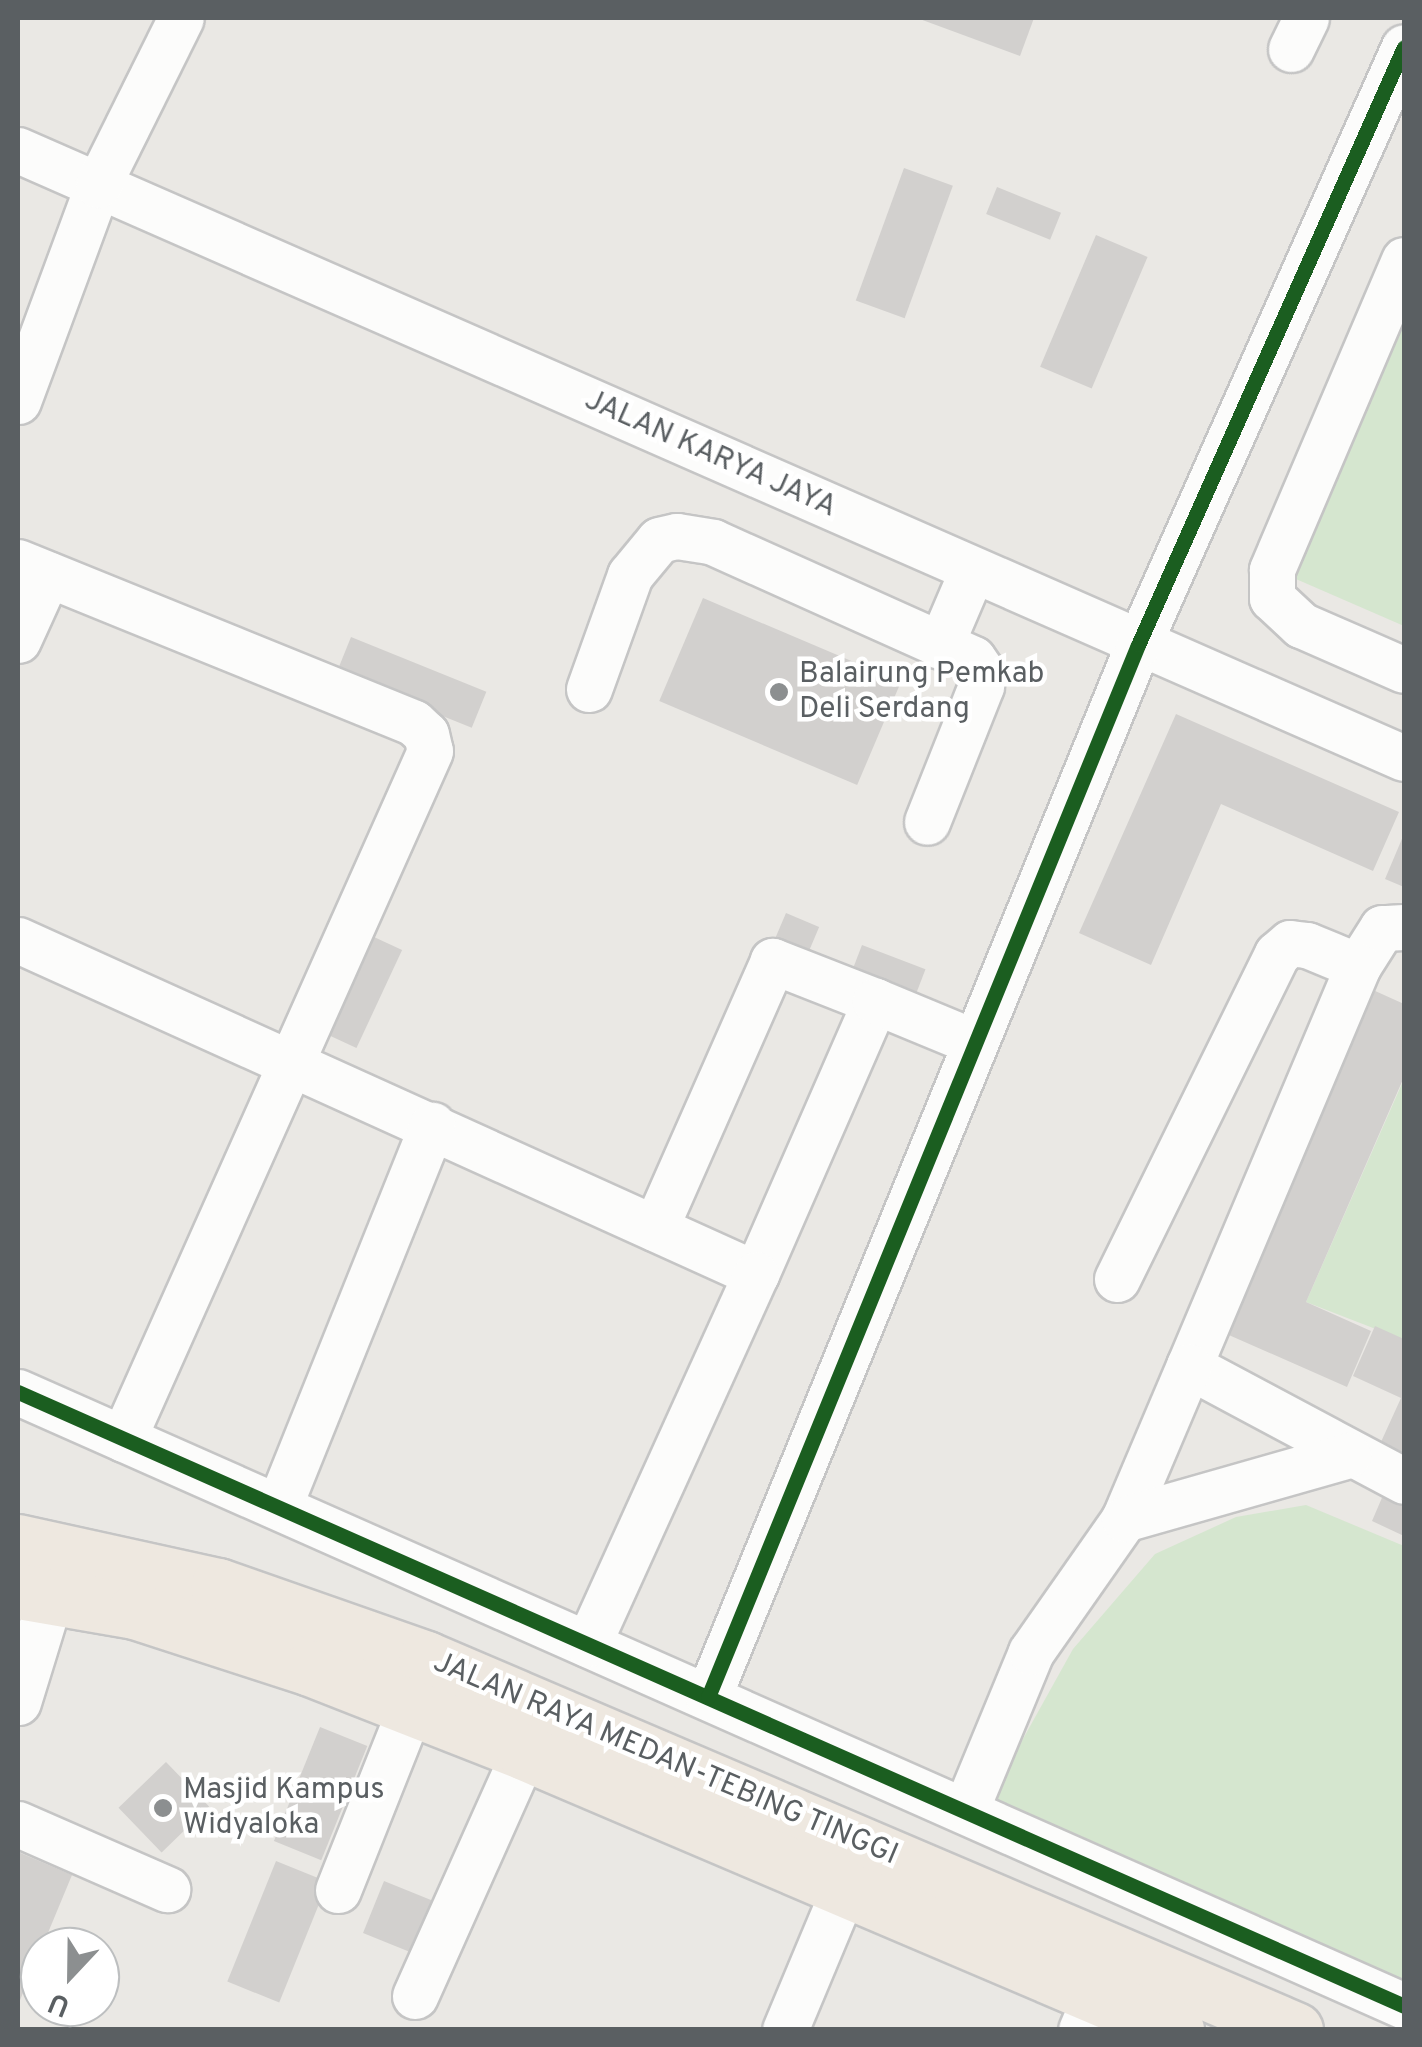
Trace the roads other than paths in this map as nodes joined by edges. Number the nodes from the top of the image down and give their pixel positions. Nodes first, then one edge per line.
1 (171, 21) edge
2 (1404, 47) edge
3 (18, 150) edge
4 (98, 185) junction
5 (1404, 260) edge
6 (18, 401) edge
7 (32, 568) edge
8 (972, 571) junction
9 (18, 640) edge
10 (1138, 645) junction
11 (940, 646) junction
12 (1404, 670) edge
13 (589, 689) dead end
14 (1404, 758) edge
15 (927, 822) dead end
16 (1404, 926) edge
17 (18, 940) edge
18 (1358, 966) junction
19 (875, 1001) junction
20 (974, 1042) junction
21 (294, 1065) junction
22 (432, 1126) junction
23 (655, 1228) junction
24 (756, 1274) junction
25 (1118, 1279) dead end
26 (1189, 1366) junction
27 (18, 1392) edge
28 (123, 1439) junction
29 (1348, 1455) junction
30 (1404, 1481) edge
31 (279, 1506) junction
32 (1124, 1520) junction
33 (18, 1542) edge
34 (34, 1593) edge
35 (588, 1644) junction
36 (708, 1697) junction
37 (18, 1702) edge
38 (410, 1707) junction
39 (524, 1752) junction
40 (966, 1809) junction
41 (18, 1824) edge
42 (167, 1888) dead end
43 (844, 1888) junction
44 (338, 1890) dead end
45 (415, 1996) dead end
46 (1404, 2006) edge
47 (1088, 2012) edge
48 (784, 2030) edge
49 (1176, 2030) edge
50 (1295, 2030) edge

1 - 4 street
2 - 10 street
3 - 4 street, JALAN KARYA JAYA
4 - 6 street
4 - 8 street, JALAN KARYA JAYA
5 - 12 street
7 - 9 street
7 - 21 street
8 - 10 street, JALAN KARYA JAYA
8 - 11 street
10 - 14 street, JALAN KARYA JAYA
10 - 20 street
11 - 13 street
11 - 15 street
16 - 18 street
17 - 21 street
18 - 25 street
18 - 26 street
19 - 20 street
19 - 23 street
19 - 24 street
20 - 36 street
21 - 22 street
21 - 28 street
22 - 23 street
22 - 31 street
23 - 24 street
24 - 35 street
26 - 29 street
26 - 32 street
27 - 28 street
28 - 31 street
29 - 30 street
29 - 32 street
31 - 35 street
32 - 40 street
33 - 50 highway, JALAN RAYA MEDAN-TEBING TINGGI
34 - 37 street
34 - 38 highway, JALAN RAYA MEDAN-TEBING TINGGI
35 - 36 street
36 - 40 street
38 - 39 highway, JALAN RAYA MEDAN-TEBING TINGGI
38 - 44 street
39 - 43 highway, JALAN RAYA MEDAN-TEBING TINGGI
39 - 45 street
40 - 46 street
41 - 42 street
43 - 47 highway, JALAN RAYA MEDAN-TEBING TINGGI
43 - 48 street
47 - 49 highway, JALAN RAYA MEDAN-TEBING TINGGI

